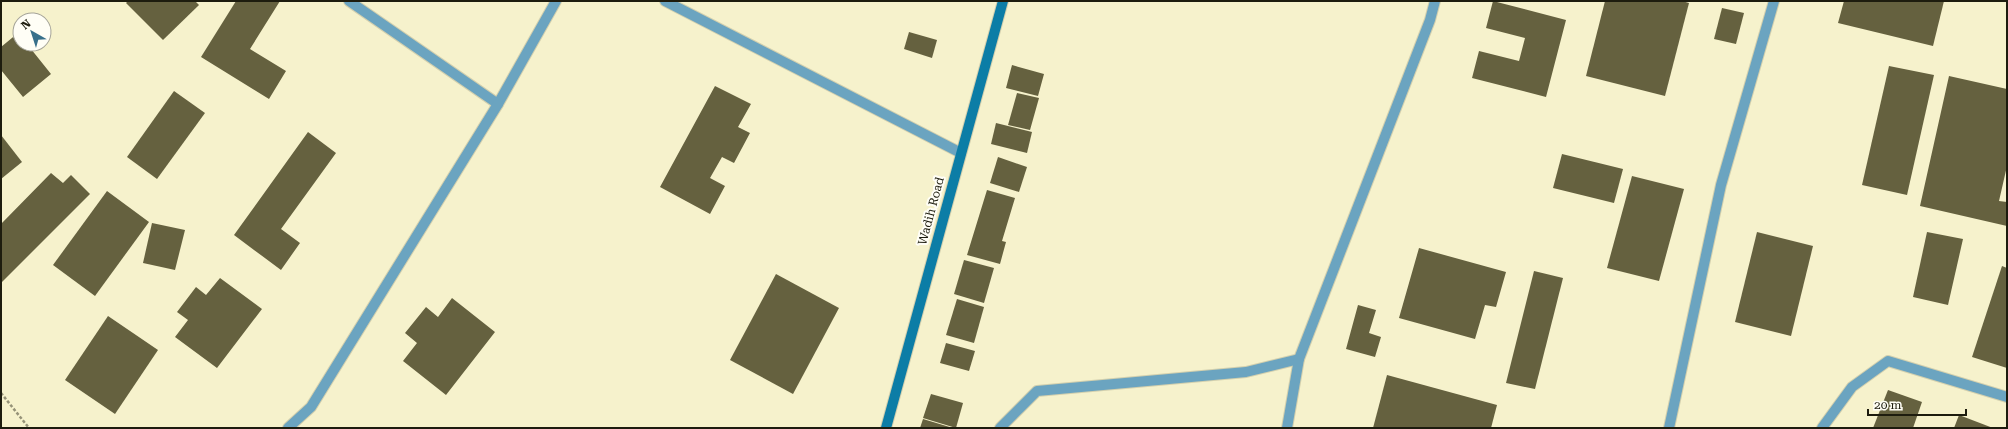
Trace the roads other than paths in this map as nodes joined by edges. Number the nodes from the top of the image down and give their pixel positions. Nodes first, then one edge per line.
1 (349, 1) edge
2 (556, 1) edge
3 (665, 1) edge
4 (1003, 1) edge
5 (1435, 1) edge
6 (1774, 1) edge
7 (498, 104) junction
8 (961, 153) junction
9 (1299, 359) junction
10 (2007, 397) edge
11 (288, 428) edge
12 (886, 428) edge
13 (1000, 428) edge
14 (1287, 428) edge
15 (1669, 428) edge
16 (1822, 428) edge

1 - 7 street
2 - 7 street
3 - 8 street
4 - 8 street, Wadih Road
5 - 9 street
6 - 15 street
7 - 11 street
8 - 12 street, Wadih Road
9 - 13 street
9 - 14 street
10 - 16 street

